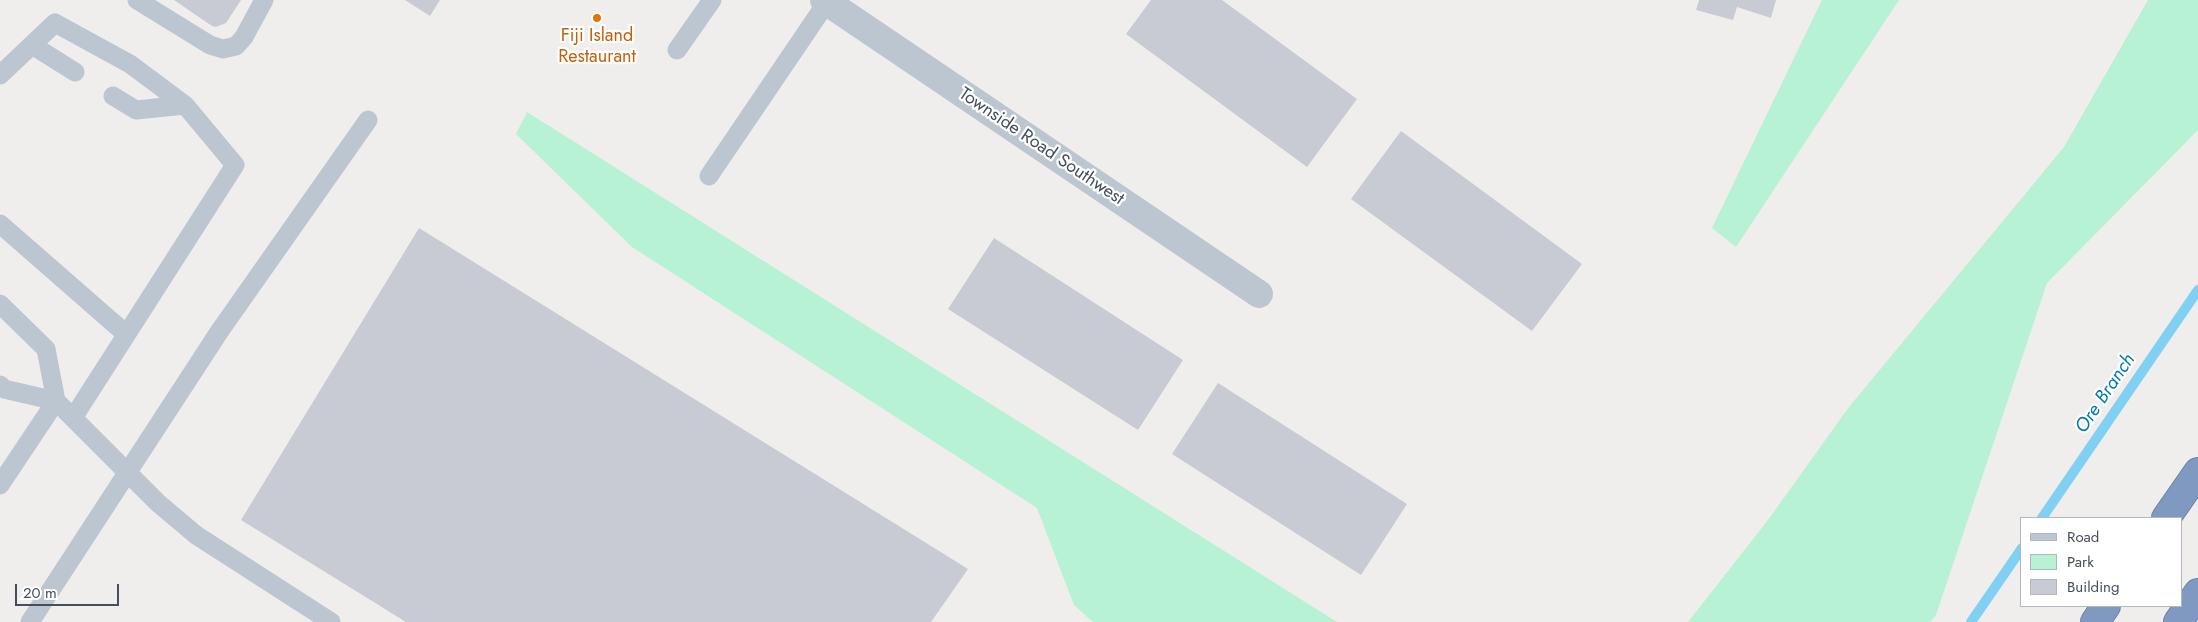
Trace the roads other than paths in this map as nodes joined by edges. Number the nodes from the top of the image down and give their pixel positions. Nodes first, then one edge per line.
1 (138, 0) edge
2 (264, 0) edge
3 (712, 0) edge
4 (825, 1) edge
5 (32, 45) junction
6 (677, 50) dead end
7 (75, 72) dead end
8 (0, 76) edge
9 (113, 96) dead end
10 (185, 105) junction
11 (368, 120) dead end
12 (709, 176) dead end
13 (0, 224) edge
14 (1259, 294) dead end
15 (0, 304) edge
16 (126, 334) junction
17 (0, 385) edge
18 (56, 401) junction
19 (73, 418) junction
20 (2198, 472) edge
21 (128, 473) junction
22 (0, 485) edge
23 (2167, 517) edge
24 (2198, 593) edge
25 (2105, 607) edge
26 (30, 622) edge
27 (331, 622) edge
28 (2095, 622) edge
29 (2178, 622) edge

1 - 2 lane
3 - 6 lane
4 - 12 lane
4 - 14 street, Townside Road Southwest
5 - 7 lane
5 - 8 lane
5 - 10 lane
9 - 10 lane
10 - 16 lane
11 - 21 lane
13 - 16 lane
15 - 18 lane
16 - 19 lane
17 - 18 lane
18 - 19 lane
18 - 22 lane
19 - 21 lane
20 - 23 highway
21 - 26 lane
21 - 27 lane
24 - 29 highway
25 - 28 highway

